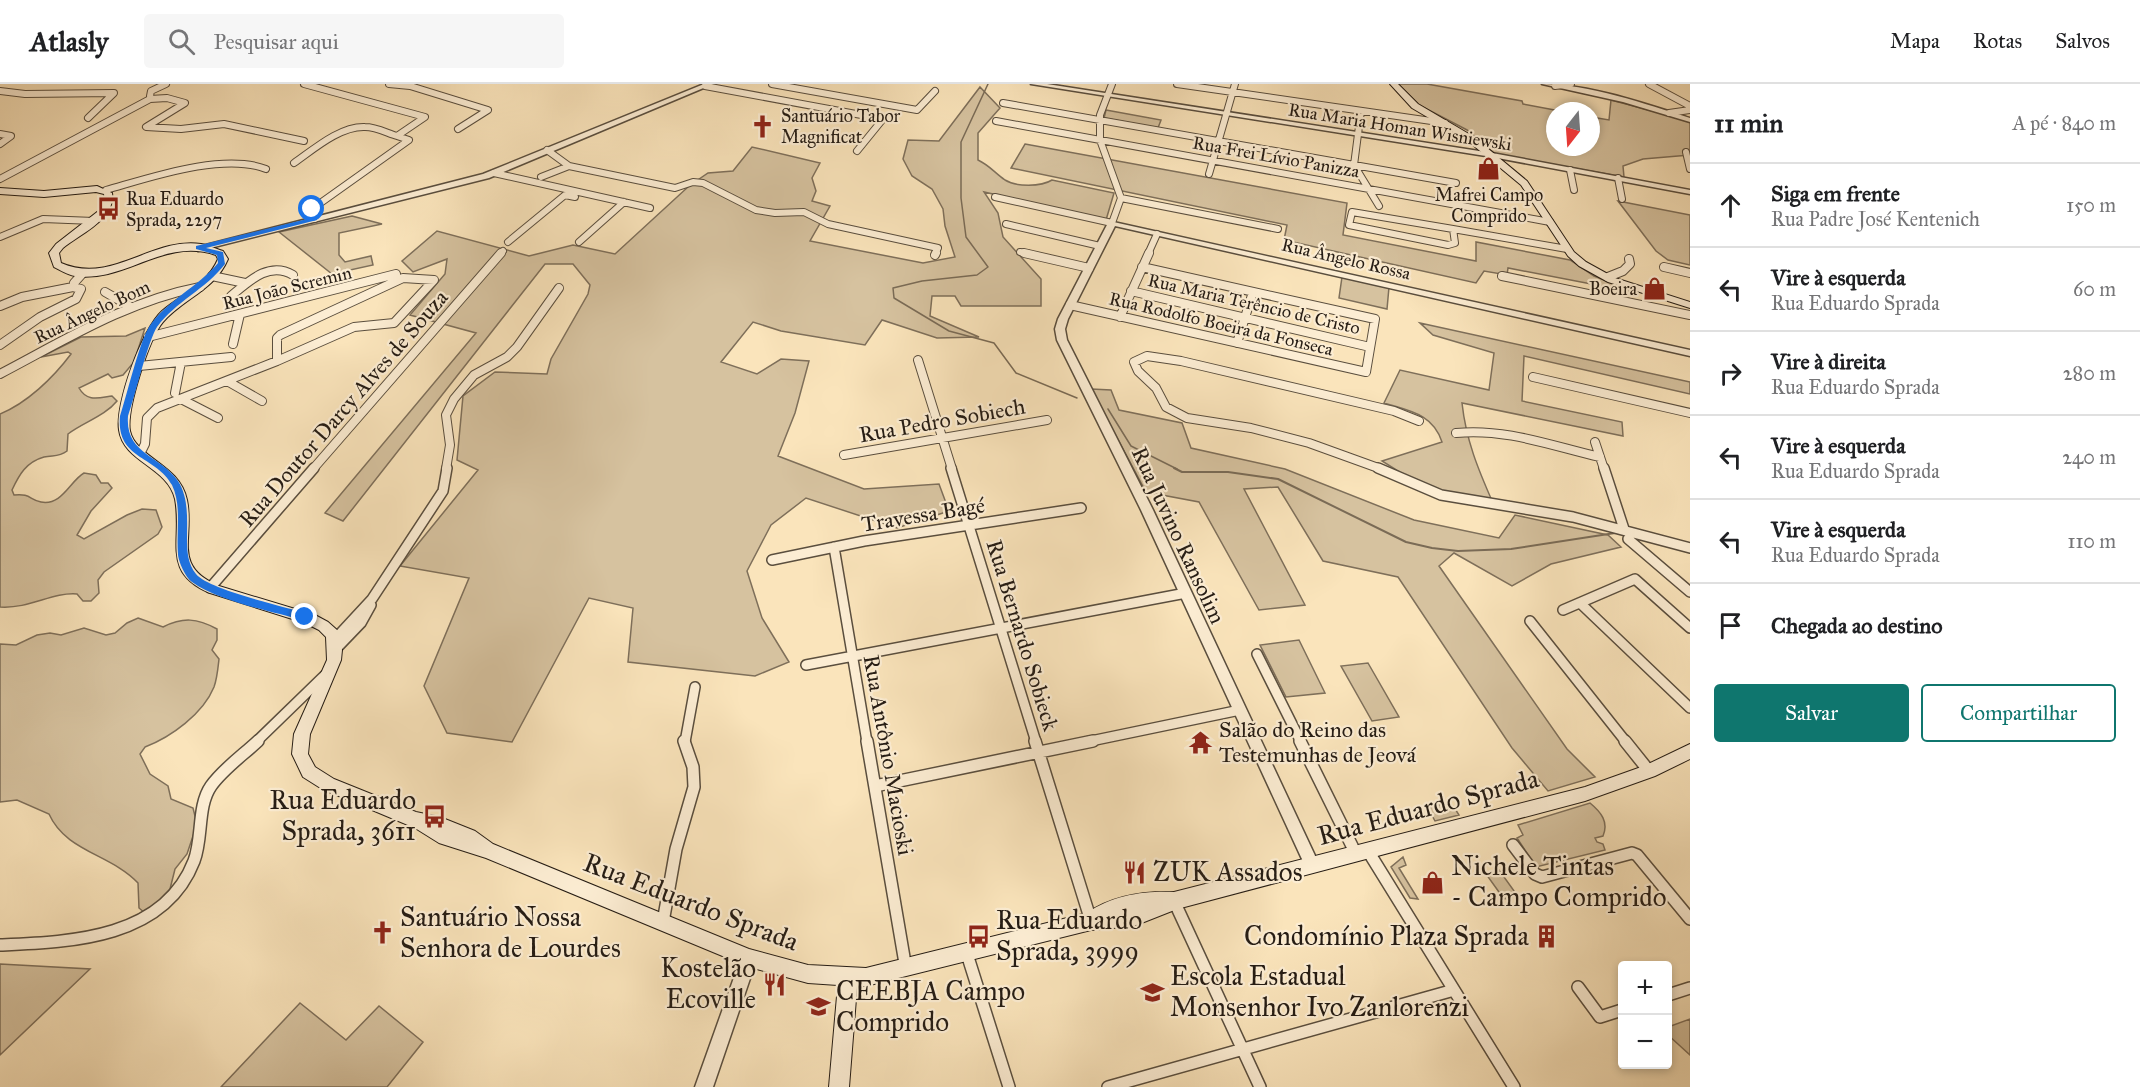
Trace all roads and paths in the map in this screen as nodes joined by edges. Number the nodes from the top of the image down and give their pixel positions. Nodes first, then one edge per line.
1 (166, 84) edge
2 (304, 84) edge
3 (389, 84) edge
4 (777, 84) edge
5 (1034, 84) edge
6 (1112, 84) edge
7 (1177, 84) edge
8 (1235, 84) edge
9 (1394, 84) edge
10 (1545, 84) edge
11 (1571, 84) edge
12 (1649, 84) edge
13 (707, 85) edge
14 (1555, 86) junction
15 (0, 91) edge
16 (935, 91) dead end
17 (1232, 92) junction
18 (1107, 96) junction
19 (150, 97) junction
20 (1003, 103) dead end
21 (1690, 108) edge
22 (1361, 111) junction
23 (1669, 113) junction
24 (1226, 115) junction
25 (88, 118) junction
26 (1100, 120) junction
27 (1690, 120) edge
28 (113, 121) junction
29 (996, 121) dead end
30 (1445, 123) junction
31 (106, 124) junction
32 (458, 129) dead end
33 (0, 135) edge
34 (1358, 135) junction
35 (397, 136) junction
36 (1100, 140) junction
37 (304, 141) dead end
38 (1218, 141) junction
39 (0, 144) edge
40 (547, 150) junction
41 (857, 151) dead end
42 (1686, 152) dead end
43 (1492, 155) junction
44 (1213, 160) junction
45 (294, 163) dead end
46 (1354, 165) junction
47 (569, 166) junction
48 (266, 169) dead end
49 (1690, 169) edge
50 (1570, 170) junction
51 (494, 173) junction
52 (1209, 174) dead end
53 (541, 177) dead end
54 (1618, 178) junction
55 (0, 179) edge
56 (1456, 183) dead end
57 (1369, 189) junction
58 (106, 190) junction
59 (1574, 190) dead end
60 (0, 191) edge
61 (1690, 192) edge
62 (591, 197) junction
63 (995, 197) dead end
64 (1121, 198) junction
65 (1622, 199) dead end
66 (621, 204) junction
67 (1379, 206) dead end
68 (650, 208) dead end
69 (315, 219) junction
70 (1550, 222) junction
71 (93, 223) junction
72 (1006, 224) dead end
73 (1112, 224) junction
74 (1278, 229) dead end
75 (1453, 229) junction
76 (1156, 234) junction
77 (0, 237) edge
78 (508, 242) dead end
79 (579, 242) dead end
80 (1100, 246) junction
81 (1566, 247) junction
82 (198, 248) junction
83 (503, 251) dead end
84 (1020, 252) dead end
85 (935, 255) dead end
86 (1629, 259) dead end
87 (1142, 267) junction
88 (1664, 267) dead end
89 (1089, 268) junction
90 (1690, 273) edge
91 (396, 274) dead end
92 (293, 275) dead end
93 (212, 276) junction
94 (1502, 276) dead end
95 (1608, 277) junction
96 (77, 279) junction
97 (245, 283) junction
98 (200, 286) junction
99 (559, 288) dead end
100 (1131, 291) junction
101 (105, 292) dead end
102 (1253, 292) junction
103 (231, 296) dead end
104 (1690, 304) edge
105 (1070, 305) junction
106 (0, 306) edge
107 (131, 307) junction
108 (240, 314) junction
109 (1690, 315) edge
110 (1119, 317) junction
111 (1245, 317) junction
112 (148, 337) junction
113 (1237, 343) junction
114 (232, 344) dead end
115 (0, 345) edge
116 (1370, 346) junction
117 (1690, 353) edge
118 (231, 357) dead end
119 (918, 360) dead end
120 (278, 361) junction
121 (181, 362) junction
122 (140, 366) junction
123 (0, 374) edge
124 (1533, 377) dead end
125 (227, 381) junction
126 (178, 396) junction
127 (262, 400) dead end
128 (1690, 413) edge
129 (218, 418) dead end
130 (1047, 420) dead end
131 (1419, 422) dead end
132 (1456, 433) dead end
133 (942, 438) junction
134 (1595, 442) dead end
135 (140, 454) junction
136 (844, 455) dead end
137 (1600, 457) junction
138 (1081, 508) dead end
139 (969, 525) junction
140 (1624, 530) junction
141 (1628, 539) dead end
142 (834, 547) junction
143 (1690, 548) edge
144 (772, 560) dead end
145 (210, 588) junction
146 (1690, 592) edge
147 (1186, 593) junction
148 (1580, 603) junction
149 (1563, 610) dead end
150 (1530, 621) dead end
151 (1001, 628) junction
152 (1690, 628) edge
153 (335, 645) junction
154 (1257, 654) dead end
155 (853, 656) junction
156 (806, 665) dead end
157 (332, 669) junction
158 (695, 687) dead end
159 (1690, 708) edge
160 (1240, 710) junction
161 (1690, 751) edge
162 (1039, 752) junction
163 (1649, 771) junction
164 (875, 786) junction
165 (1513, 845) dead end
166 (1362, 852) junction
167 (1312, 865) junction
168 (1174, 901) junction
169 (1690, 919) edge
170 (1091, 921) junction
171 (663, 922) junction
172 (0, 945) edge
173 (967, 954) junction
174 (749, 958) junction
175 (906, 969) junction
176 (848, 978) junction
177 (1578, 987) dead end
178 (1690, 988) edge
179 (1454, 990) junction
180 (1672, 994) edge
181 (1618, 1012) edge
182 (1243, 1049) junction
183 (704, 1087) edge
184 (839, 1087) edge
185 (1009, 1087) edge
186 (1108, 1087) edge
187 (1260, 1087) edge
188 (1514, 1087) edge

1 - 19 street
2 - 35 street
3 - 32 street
4 - 16 street
5 - 18 street, Rua Maria Homan Wisniewski
6 - 18 street
7 - 17 street
8 - 17 street
9 - 30 main road
10 - 14 street
11 - 14 street
12 - 21 street
13 - 40 street
13 - 41 street
14 - 23 street
15 - 25 street
17 - 22 street
17 - 24 street
18 - 24 street, Rua Maria Homan Wisniewski
18 - 26 street
19 - 28 street
19 - 37 street
20 - 26 street
21 - 23 street
22 - 30 street
22 - 34 street
23 - 27 street
24 - 34 street, Rua Maria Homan Wisniewski
24 - 38 street
25 - 28 street
25 - 31 street
26 - 36 street
26 - 38 street
28 - 31 street
29 - 36 street, Rua Frei Lívio Panizza
30 - 43 main road
31 - 55 street
33 - 39 street
34 - 43 street, Rua Maria Homan Wisniewski
34 - 46 street
35 - 45 street
35 - 69 street
36 - 44 street, Rua Frei Lívio Panizza
36 - 64 street
38 - 44 street
38 - 46 street
40 - 47 street
40 - 51 street
42 - 49 street
43 - 50 street, Rua Maria Homan Wisniewski
43 - 70 main road
44 - 52 street
44 - 57 street, Rua Frei Lívio Panizza
46 - 56 street
46 - 57 street
47 - 53 street
47 - 85 street
48 - 58 street
50 - 54 street, Rua Maria Homan Wisniewski
50 - 59 street
51 - 62 street
51 - 69 street
54 - 61 street, Rua Maria Homan Wisniewski
54 - 65 street
57 - 67 street
57 - 70 street, Rua Frei Lívio Panizza
58 - 60 main road
58 - 71 main road
62 - 66 street
62 - 78 street
63 - 73 street, Rua Ângelo Rossa
64 - 73 street
64 - 74 street
66 - 68 street
66 - 79 street
69 - 82 street
70 - 81 main road
71 - 77 street
71 - 96 main road
72 - 80 street
73 - 76 street, Rua Ângelo Rossa
73 - 80 street, Rua Juvino Ransolim
75 - 75 street
75 - 81 street
76 - 87 street
76 - 117 street, Rua Ângelo Rossa
80 - 89 street, Rua Juvino Ransolim
81 - 95 main road
82 - 93 main road
82 - 96 main road
83 - 145 street, Rua Doutor Darcy Alves de Souza
84 - 89 street
86 - 95 street
87 - 100 street
87 - 102 street
88 - 90 street
89 - 105 street, Rua Juvino Ransolim
91 - 108 street, Rua João Scremin
92 - 97 street
93 - 97 street
93 - 98 main road
94 - 109 street
95 - 104 main road
96 - 106 street
96 - 115 street
97 - 103 street
98 - 107 street, Rua Ângelo Bom
98 - 112 main road
99 - 153 street
100 - 110 street
100 - 111 street, Rua Maria Terêncio de Cristo
101 - 107 street
102 - 111 street
102 - 116 street
105 - 110 street, Rua Rodolfo Boeira da Fonseca
105 - 147 street, Rua Juvino Ransolim
107 - 123 street, Rua Ângelo Bom
108 - 112 street, Rua João Scremin
108 - 114 street
110 - 113 street, Rua Rodolfo Boeira da Fonseca
111 - 113 street
111 - 116 street, Rua Maria Terêncio de Cristo
112 - 122 main road
113 - 116 street, Rua Rodolfo Boeira da Fonseca
118 - 121 street
119 - 133 street, Rua Bernardo Sobieck
120 - 120 street
120 - 125 street
121 - 122 street
121 - 126 street
122 - 135 main road
124 - 128 street
125 - 126 street
125 - 127 street
126 - 129 street
126 - 135 street
130 - 133 street, Rua Pedro Sobiech
131 - 140 street
132 - 137 street
133 - 136 street, Rua Pedro Sobiech
133 - 139 street, Rua Bernardo Sobieck
134 - 137 street
135 - 145 main road
137 - 140 street
138 - 139 street, Travessa Bagé
139 - 142 street, Travessa Bagé
139 - 151 street, Rua Bernardo Sobieck
140 - 143 street
141 - 146 street
142 - 144 street, Travessa Bagé
142 - 155 street, Rua Antônio Macioski
145 - 153 main road
147 - 151 street
147 - 160 street, Rua Juvino Ransolim
148 - 149 street
148 - 152 street
148 - 159 street
150 - 163 street
151 - 155 street
151 - 162 street, Rua Bernardo Sobieck
153 - 157 main road, Rua Eduardo Sprada
154 - 166 street
155 - 156 street
155 - 164 street, Rua Antônio Macioski
157 - 171 main road, Rua Eduardo Sprada
157 - 172 street
158 - 171 street
160 - 162 street
160 - 167 street, Rua Juvino Ransolim
161 - 163 main road, Rua Eduardo Sprada
162 - 164 street
162 - 170 street, Rua Bernardo Sobieck
163 - 166 main road, Rua Eduardo Sprada
164 - 175 street, Rua Antônio Macioski
165 - 169 street
166 - 167 main road, Rua Eduardo Sprada
166 - 179 street
167 - 168 main road, Rua Eduardo Sprada
168 - 170 main road, Rua Eduardo Sprada
168 - 182 street
170 - 173 main road, Rua Eduardo Sprada
171 - 174 main road, Rua Eduardo Sprada
173 - 175 main road, Rua Eduardo Sprada
173 - 185 street
174 - 176 main road, Rua Eduardo Sprada
174 - 183 street
175 - 176 main road, Rua Eduardo Sprada
176 - 184 main road
177 - 181 street
178 - 180 street
179 - 182 street
179 - 188 street
182 - 186 street
182 - 187 street

